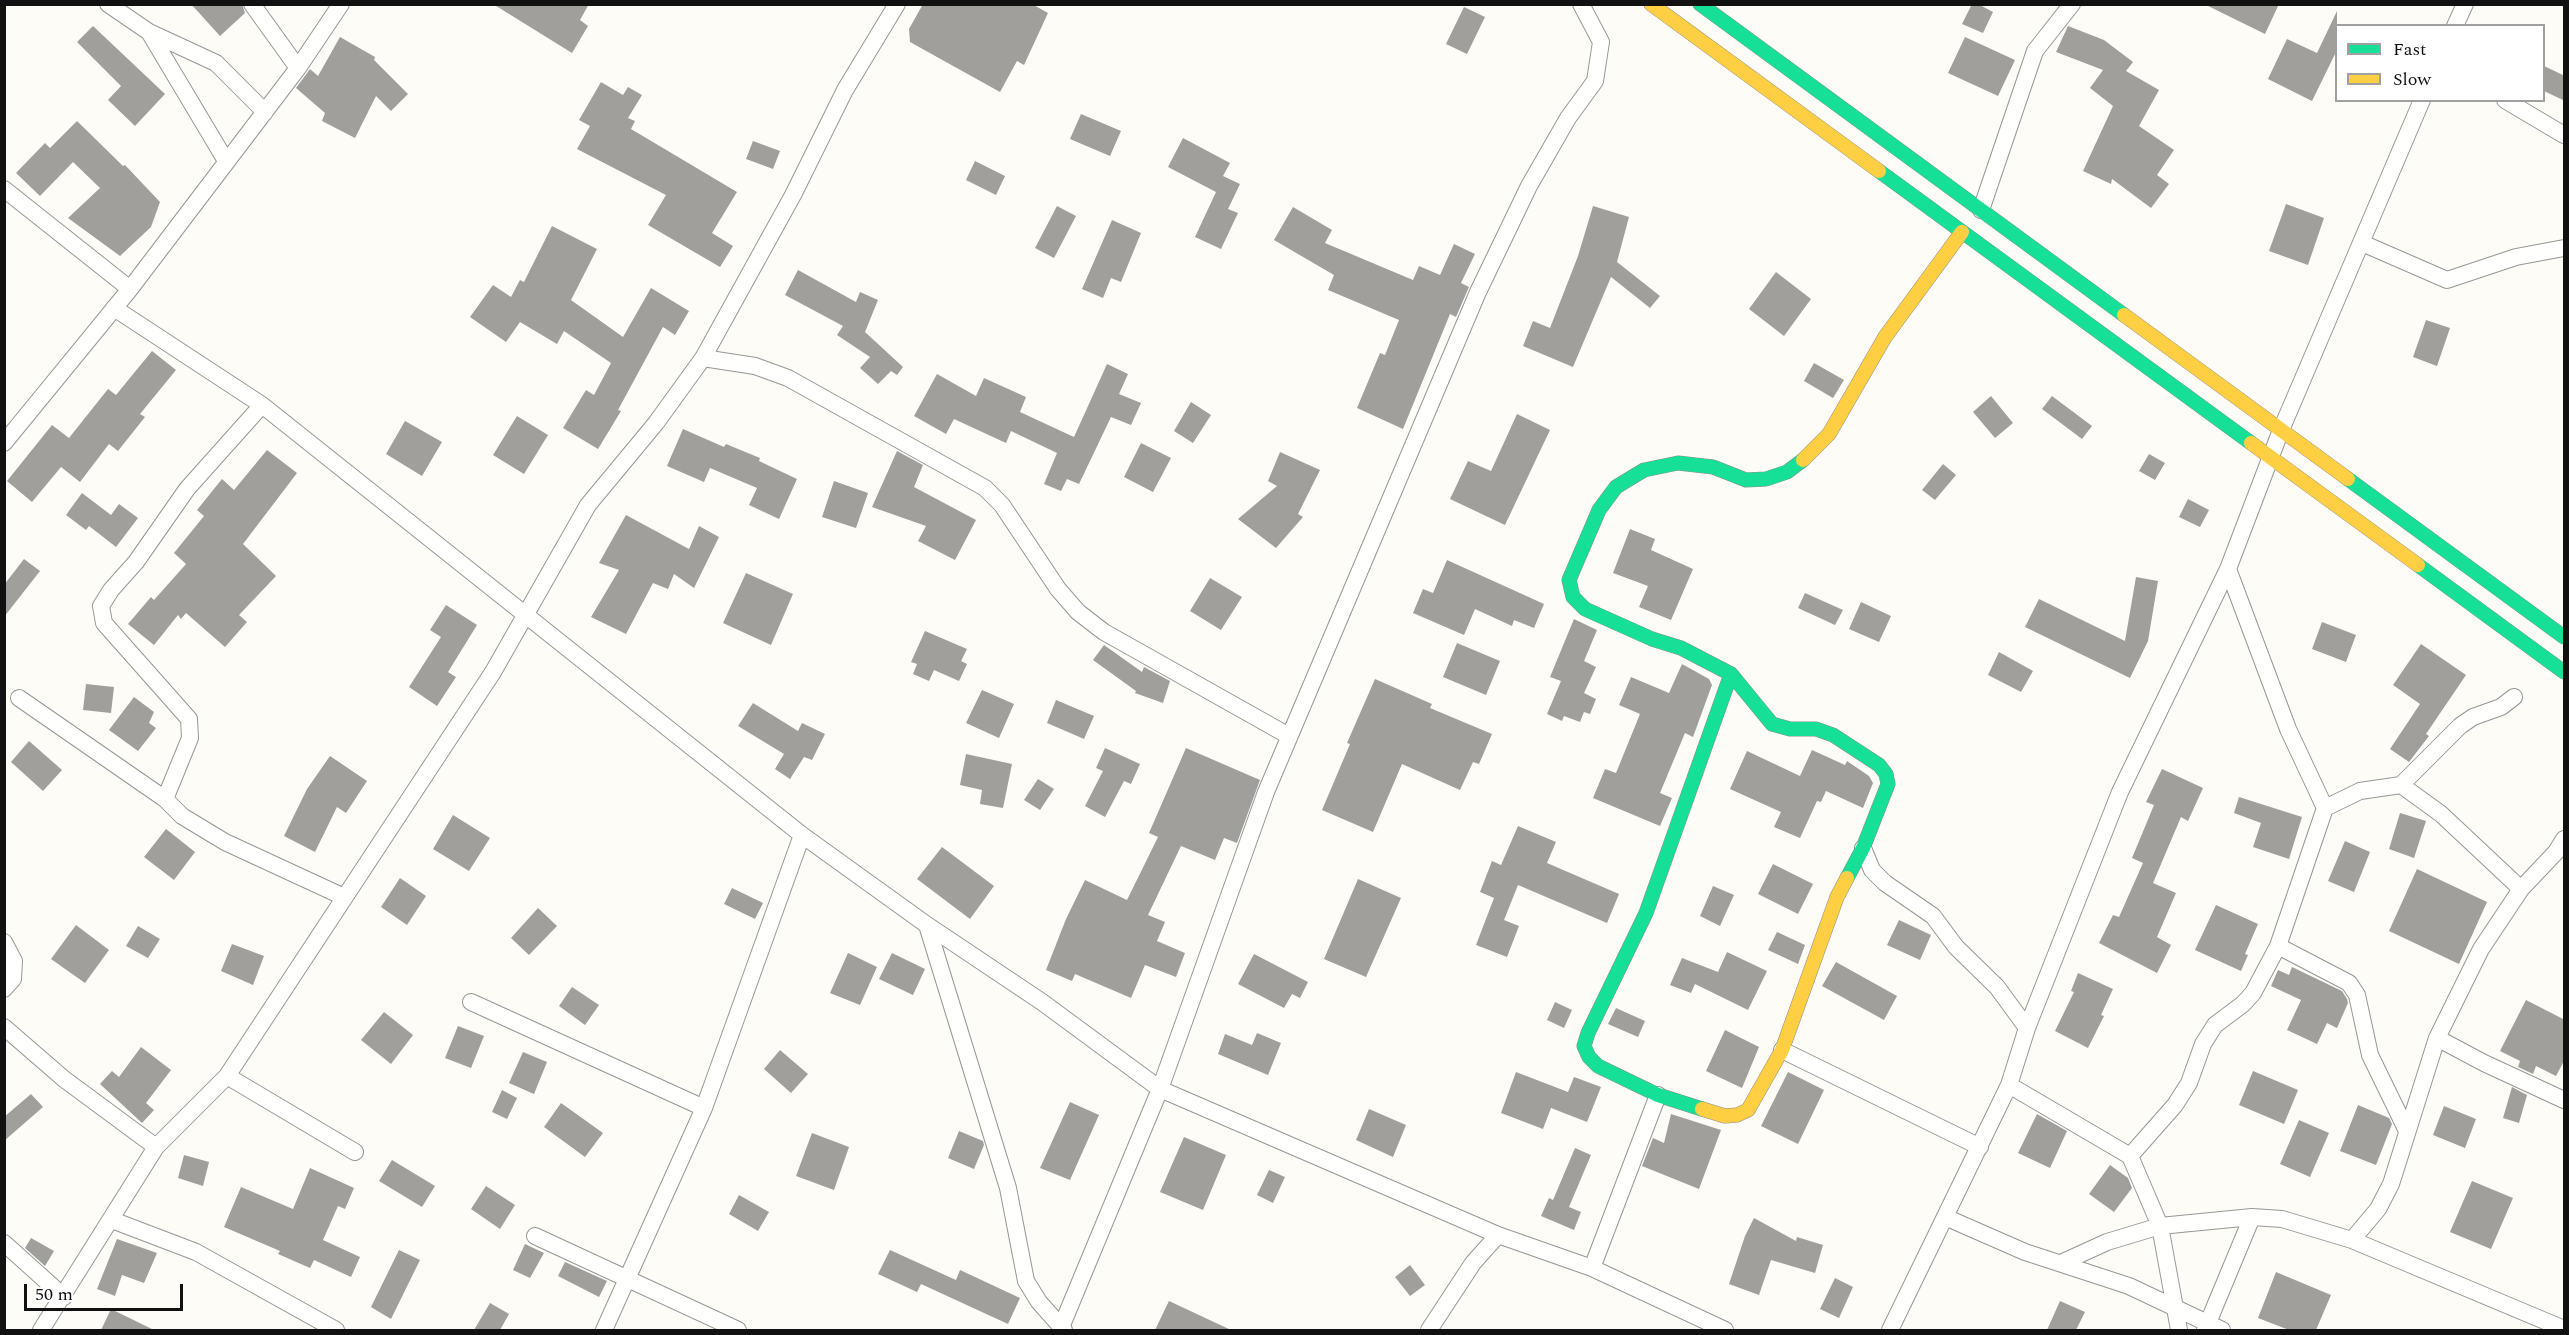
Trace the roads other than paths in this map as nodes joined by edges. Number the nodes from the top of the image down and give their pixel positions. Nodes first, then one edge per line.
1 (108, 4) edge
2 (252, 4) edge
3 (340, 4) edge
4 (897, 4) edge
5 (1581, 4) edge
6 (1651, 4) edge
7 (2072, 4) edge
8 (2465, 4) edge
9 (1711, 8) edge
10 (2456, 24) edge
11 (149, 32) junction
12 (298, 68) junction
13 (2421, 102) edge
14 (2508, 102) edge
15 (265, 112) junction
16 (2565, 135) edge
17 (226, 161) junction
18 (4, 189) edge
19 (1981, 210) junction
20 (1962, 232) junction
21 (2362, 243) junction
22 (2565, 248) edge
23 (130, 289) junction
24 (114, 308) junction
25 (703, 358) junction
26 (261, 405) junction
27 (2282, 430) junction
28 (4, 443) edge
29 (2270, 457) junction
30 (2228, 569) junction
31 (524, 615) junction
32 (2563, 632) edge
33 (2565, 672) edge
34 (1731, 674) junction
35 (2514, 697) dead end
36 (19, 698) dead end
37 (1289, 736) junction
38 (2401, 785) junction
39 (165, 798) junction
40 (2325, 808) junction
41 (802, 835) junction
42 (2565, 839) edge
43 (1863, 848) junction
44 (2521, 889) junction
45 (344, 897) junction
46 (927, 925) junction
47 (4, 942) edge
48 (2278, 946) junction
49 (4, 989) edge
50 (471, 1002) dead end
51 (4, 1027) edge
52 (2027, 1029) junction
53 (2437, 1038) junction
54 (1782, 1050) junction
55 (227, 1076) junction
56 (2009, 1085) junction
57 (1160, 1089) junction
58 (1658, 1095) junction
59 (2565, 1100) edge
60 (704, 1108) junction
61 (2406, 1131) junction
62 (156, 1147) junction
63 (1980, 1147) junction
64 (355, 1152) dead end
65 (2130, 1156) junction
66 (1945, 1217) junction
67 (2252, 1217) junction
68 (112, 1220) junction
69 (2160, 1227) junction
70 (1498, 1235) junction
71 (535, 1236) dead end
72 (2352, 1240) junction
73 (4, 1243) edge
74 (2061, 1263) junction
75 (1592, 1268) junction
76 (627, 1279) junction
77 (64, 1297) junction
78 (2173, 1308) junction
79 (2211, 1328) edge
80 (2562, 1328) edge
81 (41, 1330) edge
82 (336, 1330) edge
83 (604, 1330) edge
84 (738, 1330) edge
85 (1062, 1330) edge
86 (1429, 1330) edge
87 (1725, 1330) edge
88 (1890, 1330) edge
89 (2179, 1330) edge

1 - 11 street
2 - 12 street
3 - 12 street
4 - 25 street
5 - 37 street
6 - 20 main road
7 - 19 street
8 - 10 street
9 - 19 main road
11 - 15 street
11 - 17 street
12 - 15 street
13 - 21 street
14 - 16 street
15 - 17 street
17 - 23 street
18 - 23 street
19 - 27 main road
20 - 29 main road
20 - 34 main road
21 - 22 street
21 - 27 street
23 - 24 street
24 - 26 street
24 - 28 street
25 - 31 street
25 - 37 street
26 - 31 street
26 - 39 street
27 - 29 street
27 - 32 main road
29 - 30 street
29 - 33 main road
30 - 40 street
30 - 52 street
31 - 41 street
31 - 45 street
34 - 43 main road
34 - 58 main road
35 - 38 street
36 - 39 street
37 - 57 street
38 - 40 street
38 - 44 street
39 - 45 street
40 - 48 street
41 - 46 street
41 - 60 street
42 - 44 street
43 - 52 street
43 - 54 main road
44 - 53 street
45 - 55 street
46 - 57 street
46 - 85 street
47 - 49 street
48 - 61 street
48 - 65 street
50 - 60 street
51 - 62 street
52 - 56 street
53 - 59 street
53 - 61 street
54 - 58 main road
54 - 63 street
55 - 62 street
55 - 64 street
56 - 63 street
56 - 65 street
57 - 70 street
57 - 85 street
58 - 75 street
60 - 76 street
61 - 72 street
62 - 68 street
63 - 66 street
65 - 69 street
66 - 74 street
66 - 88 street
67 - 69 street
67 - 72 street
67 - 79 street
68 - 77 street
68 - 82 street
69 - 74 street
69 - 78 street
70 - 75 street
70 - 86 street
71 - 76 street
72 - 80 street
73 - 77 street
74 - 78 street
75 - 87 street
76 - 83 street
76 - 84 street
77 - 81 street
78 - 79 street
78 - 89 street

